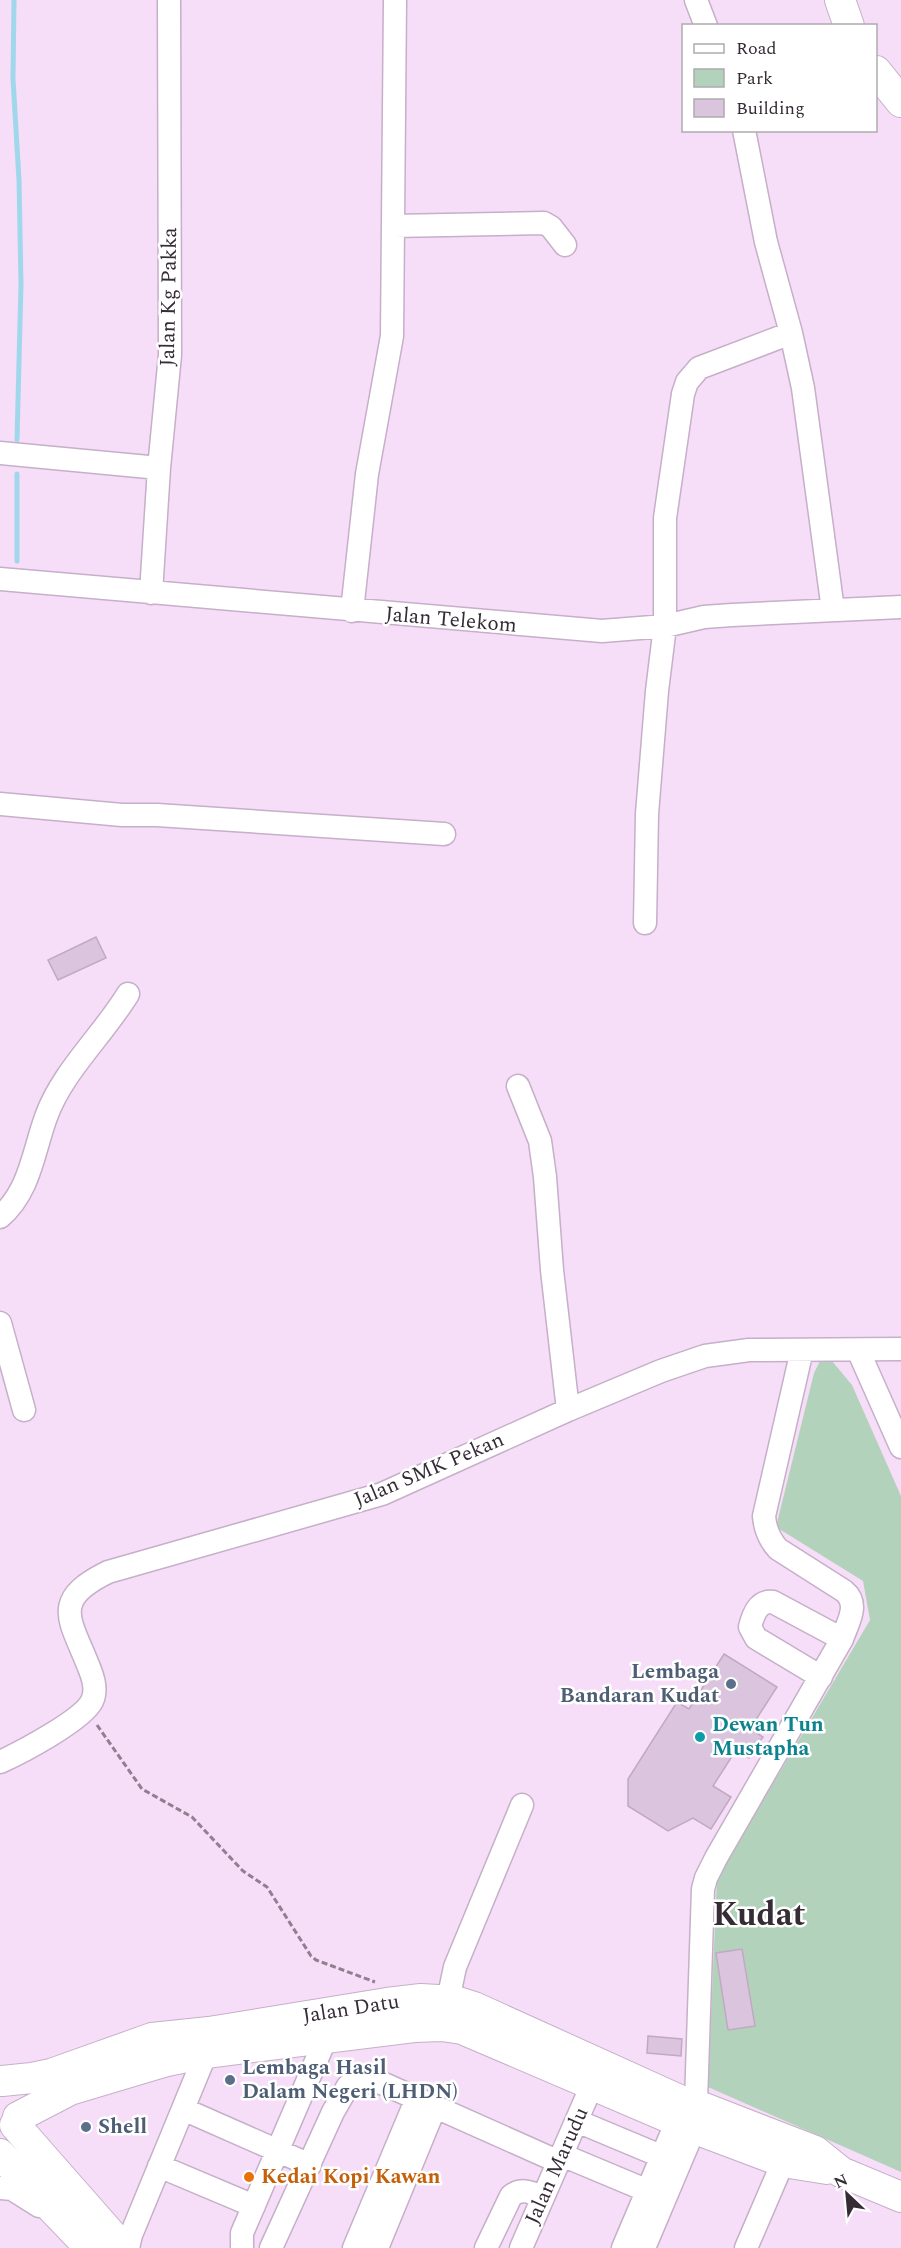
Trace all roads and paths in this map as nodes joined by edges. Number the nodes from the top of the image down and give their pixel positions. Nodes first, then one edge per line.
1 (169, 0) edge
2 (395, 0) edge
3 (696, 0) edge
4 (840, 0) edge
5 (705, 24) edge
6 (848, 24) edge
7 (877, 72) edge
8 (901, 102) edge
9 (744, 132) edge
10 (394, 226) junction
11 (565, 245) dead end
12 (791, 333) junction
13 (0, 453) edge
14 (159, 468) junction
15 (0, 579) edge
16 (151, 592) junction
17 (901, 607) edge
18 (834, 610) junction
19 (352, 611) junction
20 (665, 626) junction
21 (0, 804) edge
22 (444, 834) dead end
23 (645, 923) dead end
24 (128, 994) dead end
25 (518, 1086) dead end
26 (0, 1216) edge
27 (0, 1323) edge
28 (901, 1349) edge
29 (802, 1350) junction
30 (858, 1350) junction
31 (24, 1410) dead end
32 (568, 1410) junction
33 (901, 1447) edge
34 (843, 1639) junction
35 (821, 1677) junction
36 (86, 1709) junction
37 (0, 1762) edge
38 (522, 1804) dead end
39 (448, 2000) junction
40 (387, 2003) junction
41 (243, 2038) junction
42 (326, 2038) junction
43 (207, 2043) junction
44 (1, 2081) edge
45 (592, 2085) junction
46 (426, 2102) junction
47 (183, 2109) junction
48 (692, 2116) junction
49 (577, 2121) junction
50 (11, 2127) edge
51 (278, 2151) junction
52 (0, 2154) edge
53 (663, 2157) junction
54 (560, 2158) junction
55 (783, 2162) junction
56 (310, 2165) junction
57 (159, 2166) junction
58 (842, 2172) junction
59 (0, 2188) edge
60 (648, 2191) junction
61 (901, 2197) edge
62 (543, 2198) junction
63 (254, 2206) junction
64 (80, 2238) edge
65 (125, 2248) edge
66 (242, 2248) edge
67 (271, 2248) edge
68 (354, 2248) edge
69 (377, 2248) edge
70 (486, 2248) edge
71 (521, 2248) edge
72 (623, 2248) edge
73 (644, 2248) edge
74 (746, 2248) edge

1 - 14 street, Jalan Kg Pakka
2 - 10 street
3 - 5 street
4 - 6 main road
7 - 8 main road
9 - 12 street
10 - 11 street
10 - 19 street
12 - 18 street
12 - 20 street
13 - 14 street
14 - 16 street, Jalan Kg Pakka
15 - 16 street, Jalan Telekom
16 - 19 street, Jalan Telekom
17 - 18 street, Jalan Telekom
18 - 20 street, Jalan Telekom
19 - 20 street, Jalan Telekom
20 - 23 street
21 - 22 street
24 - 26 street
25 - 32 street
27 - 31 street
28 - 30 street, Jalan SMK Pekan
29 - 30 street, Jalan SMK Pekan
29 - 32 street, Jalan SMK Pekan
29 - 34 street
30 - 33 street
32 - 36 street, Jalan SMK Pekan
34 - 35 street
34 - 35 street
35 - 48 street
36 - 37 street
36 - 40 path
38 - 39 street
39 - 40 main road, Jalan Datu
39 - 48 main road, Jalan Datu
40 - 41 main road, Jalan Datu
41 - 42 main road, Jalan Datu
41 - 43 main road, Jalan Datu
42 - 45 main road, Jalan Datu
42 - 51 street
43 - 44 main road, Jalan Datu
43 - 47 street
43 - 50 main road, Jalan Datu
44 - 50 main road
45 - 48 main road, Jalan Datu
45 - 49 street, Jalan Marudu
46 - 54 street
46 - 56 street
46 - 68 street
46 - 69 street
47 - 51 street
47 - 57 street
48 - 53 street
48 - 55 main road, Jalan Datu
48 - 58 main road, Jalan Datu
48 - 73 street
49 - 53 street
49 - 54 street, Jalan Marudu
50 - 65 main road
51 - 56 street
51 - 63 street
52 - 64 main road
53 - 60 street
54 - 60 street
54 - 62 street, Jalan Marudu
55 - 58 main road, Jalan Datu
55 - 74 street
56 - 67 street
57 - 63 street
57 - 65 street
58 - 61 main road, Jalan Datu
59 - 64 street
60 - 72 street
62 - 70 street
62 - 71 street, Jalan Marudu
63 - 66 street

